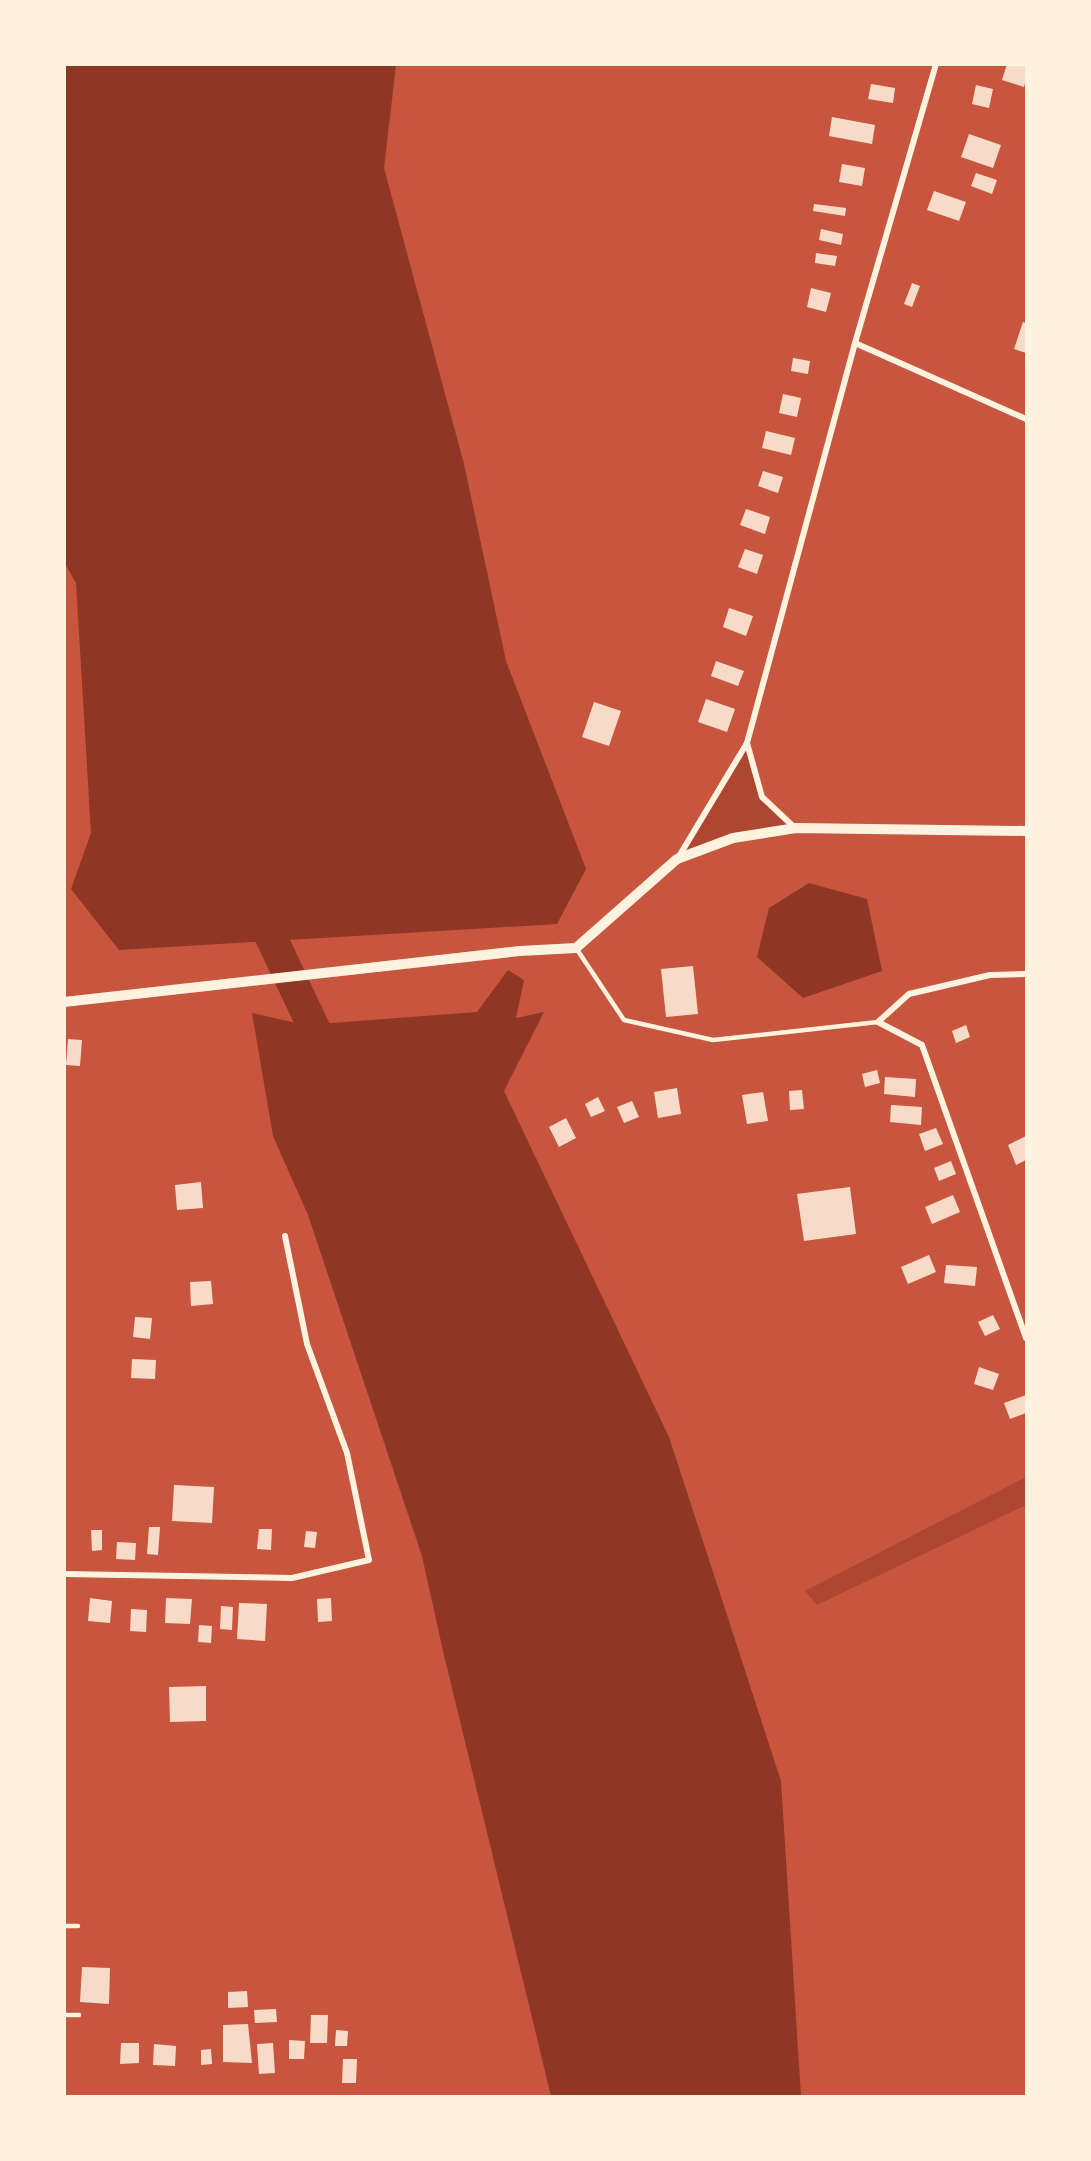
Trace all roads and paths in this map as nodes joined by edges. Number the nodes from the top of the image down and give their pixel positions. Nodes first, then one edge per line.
1 (936, 64) edge
2 (855, 343) junction
3 (1026, 419) edge
4 (747, 742) junction
5 (796, 828) junction
6 (1026, 831) edge
7 (677, 859) junction
8 (576, 948) junction
9 (1026, 975) edge
10 (67, 1000) edge
11 (878, 1022) junction
12 (285, 1236) dead end
13 (1026, 1338) edge
14 (64, 1574) edge
15 (64, 1926) edge
16 (78, 1926) dead end
17 (64, 2015) edge
18 (79, 2015) dead end

1 - 2 street
2 - 3 street
2 - 4 street
4 - 5 street
4 - 7 street
5 - 6 street
5 - 7 street
7 - 8 street
8 - 10 street
8 - 11 lane
9 - 11 street
11 - 13 street
12 - 14 street
15 - 16 lane
17 - 18 lane

